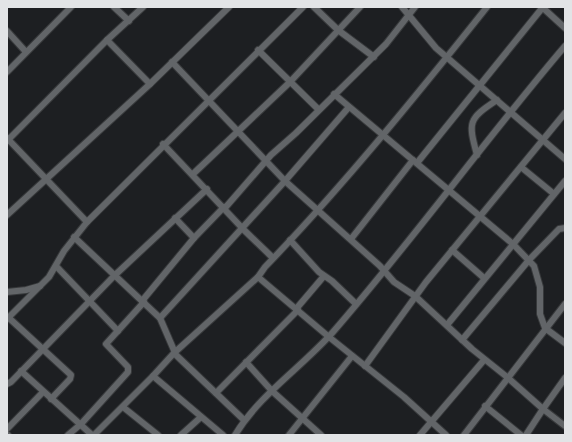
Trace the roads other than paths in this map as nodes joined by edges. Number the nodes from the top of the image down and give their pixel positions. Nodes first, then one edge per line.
1 (70, 7) edge
2 (114, 7) edge
3 (143, 7) edge
4 (219, 7) edge
5 (229, 7) edge
6 (303, 7) edge
7 (314, 7) edge
8 (360, 7) edge
9 (402, 7) edge
10 (415, 7) edge
11 (487, 7) edge
12 (543, 7) edge
13 (224, 12) junction
14 (408, 16) junction
15 (129, 21) junction
16 (565, 28) edge
17 (338, 30) junction
18 (7, 31) edge
19 (107, 40) junction
20 (565, 46) edge
21 (258, 50) junction
22 (26, 52) junction
23 (374, 58) junction
24 (447, 58) junction
25 (172, 62) junction
26 (7, 72) edge
27 (290, 82) junction
28 (150, 84) junction
29 (479, 84) junction
30 (334, 94) junction
31 (208, 100) junction
32 (497, 100) junction
33 (349, 107) junction
34 (318, 109) junction
35 (511, 112) junction
36 (565, 113) edge
37 (238, 131) junction
38 (382, 135) junction
39 (8, 140) edge
40 (543, 140) junction
41 (163, 144) junction
42 (477, 155) junction
43 (565, 159) edge
44 (266, 162) junction
45 (415, 162) junction
46 (521, 167) junction
47 (193, 174) junction
48 (47, 180) junction
49 (285, 181) junction
50 (565, 181) edge
51 (207, 188) junction
52 (449, 190) junction
53 (554, 194) junction
54 (224, 207) junction
55 (318, 209) junction
56 (7, 215) edge
57 (480, 216) junction
58 (175, 218) junction
59 (87, 222) junction
60 (242, 227) junction
61 (565, 228) edge
62 (74, 237) junction
63 (194, 238) junction
64 (351, 239) junction
65 (290, 240) junction
66 (513, 244) junction
67 (452, 250) junction
68 (273, 258) junction
69 (529, 260) junction
70 (56, 266) junction
71 (384, 271) junction
72 (114, 276) junction
73 (324, 276) junction
74 (258, 277) junction
75 (484, 278) junction
76 (40, 286) junction
77 (7, 292) edge
78 (415, 296) junction
79 (91, 300) junction
80 (143, 301) junction
81 (356, 304) junction
82 (565, 304) edge
83 (297, 309) junction
84 (160, 318) junction
85 (8, 319) edge
86 (447, 325) junction
87 (545, 328) junction
88 (118, 330) junction
89 (328, 337) junction
90 (462, 340) junction
91 (565, 343) edge
92 (42, 350) junction
93 (174, 353) junction
94 (352, 356) junction
95 (484, 360) junction
96 (246, 362) junction
97 (365, 366) junction
98 (21, 372) junction
99 (153, 376) junction
100 (508, 377) junction
101 (565, 378) edge
102 (7, 384) edge
103 (272, 391) junction
104 (43, 392) junction
105 (216, 393) junction
106 (51, 399) junction
107 (484, 406) junction
108 (124, 407) junction
109 (544, 409) junction
110 (202, 417) junction
111 (302, 418) junction
112 (244, 420) junction
113 (432, 421) junction
114 (80, 424) junction
115 (565, 426) edge
116 (7, 429) edge
117 (68, 435) edge
118 (93, 435) edge
119 (158, 435) edge
120 (181, 435) edge
121 (223, 435) edge
122 (235, 435) edge
123 (289, 435) edge
124 (321, 435) edge
125 (420, 435) edge
126 (446, 435) edge
127 (464, 435) edge
128 (521, 435) edge
129 (526, 435) edge

1 - 22 street
2 - 15 street
3 - 15 street
4 - 13 street
5 - 13 street
6 - 21 street
7 - 17 street
8 - 17 street
9 - 14 street
10 - 14 street
11 - 24 street
12 - 16 street
12 - 29 street
13 - 25 street
14 - 23 street
14 - 24 street
15 - 19 street
17 - 23 street
17 - 27 street
18 - 22 street
19 - 28 street
19 - 39 street
20 - 35 street
21 - 27 street
21 - 31 street
22 - 26 street
23 - 30 street
24 - 29 street
24 - 38 street
25 - 28 street
25 - 31 street
27 - 34 street
27 - 37 street
28 - 48 street
29 - 32 street
29 - 45 street
30 - 33 street
30 - 34 street
31 - 37 street
31 - 41 street
32 - 35 street
32 - 42 street
33 - 38 street
33 - 49 street
34 - 44 street
35 - 40 street
35 - 42 street
36 - 40 street
37 - 44 street
37 - 47 street
38 - 45 street
38 - 55 street
39 - 48 street
40 - 43 street
40 - 46 street
41 - 47 street
41 - 59 street
42 - 52 street
44 - 49 street
44 - 54 street
45 - 52 street
45 - 64 street
46 - 53 street
46 - 57 street
47 - 51 street
48 - 56 street
48 - 59 street
49 - 55 street
49 - 60 street
50 - 53 street
51 - 54 street
51 - 58 street
52 - 57 street
52 - 71 street
53 - 66 street
54 - 60 street
54 - 63 street
55 - 64 street
55 - 65 street
57 - 66 street
57 - 67 street
58 - 63 street
58 - 72 street
59 - 62 street
60 - 68 street
60 - 84 street
61 - 69 street
62 - 70 street
62 - 72 street
63 - 80 street
64 - 71 street
65 - 68 street
65 - 73 street
66 - 69 street
66 - 75 street
67 - 75 street
67 - 78 street
68 - 74 street
69 - 87 street
69 - 90 street
70 - 76 street
70 - 79 street
71 - 78 street
71 - 81 street
72 - 79 street
72 - 80 street
73 - 81 street
73 - 83 street
74 - 83 street
74 - 93 street
75 - 86 street
76 - 77 street
76 - 85 street
78 - 86 street
78 - 97 street
79 - 88 street
79 - 92 street
80 - 84 street
80 - 88 street
81 - 89 street
82 - 87 street
83 - 89 street
83 - 96 street
84 - 93 street
85 - 92 street
86 - 90 street
87 - 91 street
87 - 100 street
88 - 114 street
89 - 94 street
89 - 103 street
90 - 95 street
92 - 98 street
92 - 106 street
93 - 99 street
93 - 105 street
94 - 97 street
94 - 111 street
95 - 100 street
95 - 113 street
96 - 103 street
96 - 105 street
97 - 113 street
98 - 102 street
98 - 104 street
99 - 108 street
99 - 110 street
100 - 107 street
100 - 109 street
101 - 109 street
103 - 111 street
103 - 112 street
104 - 106 street
104 - 116 street
105 - 112 street
106 - 114 street
107 - 127 street
107 - 128 street
108 - 118 street
108 - 119 street
109 - 115 street
109 - 129 street
110 - 120 street
110 - 121 street
111 - 123 street
111 - 124 street
112 - 122 street
113 - 125 street
113 - 126 street
114 - 117 street
114 - 118 street

